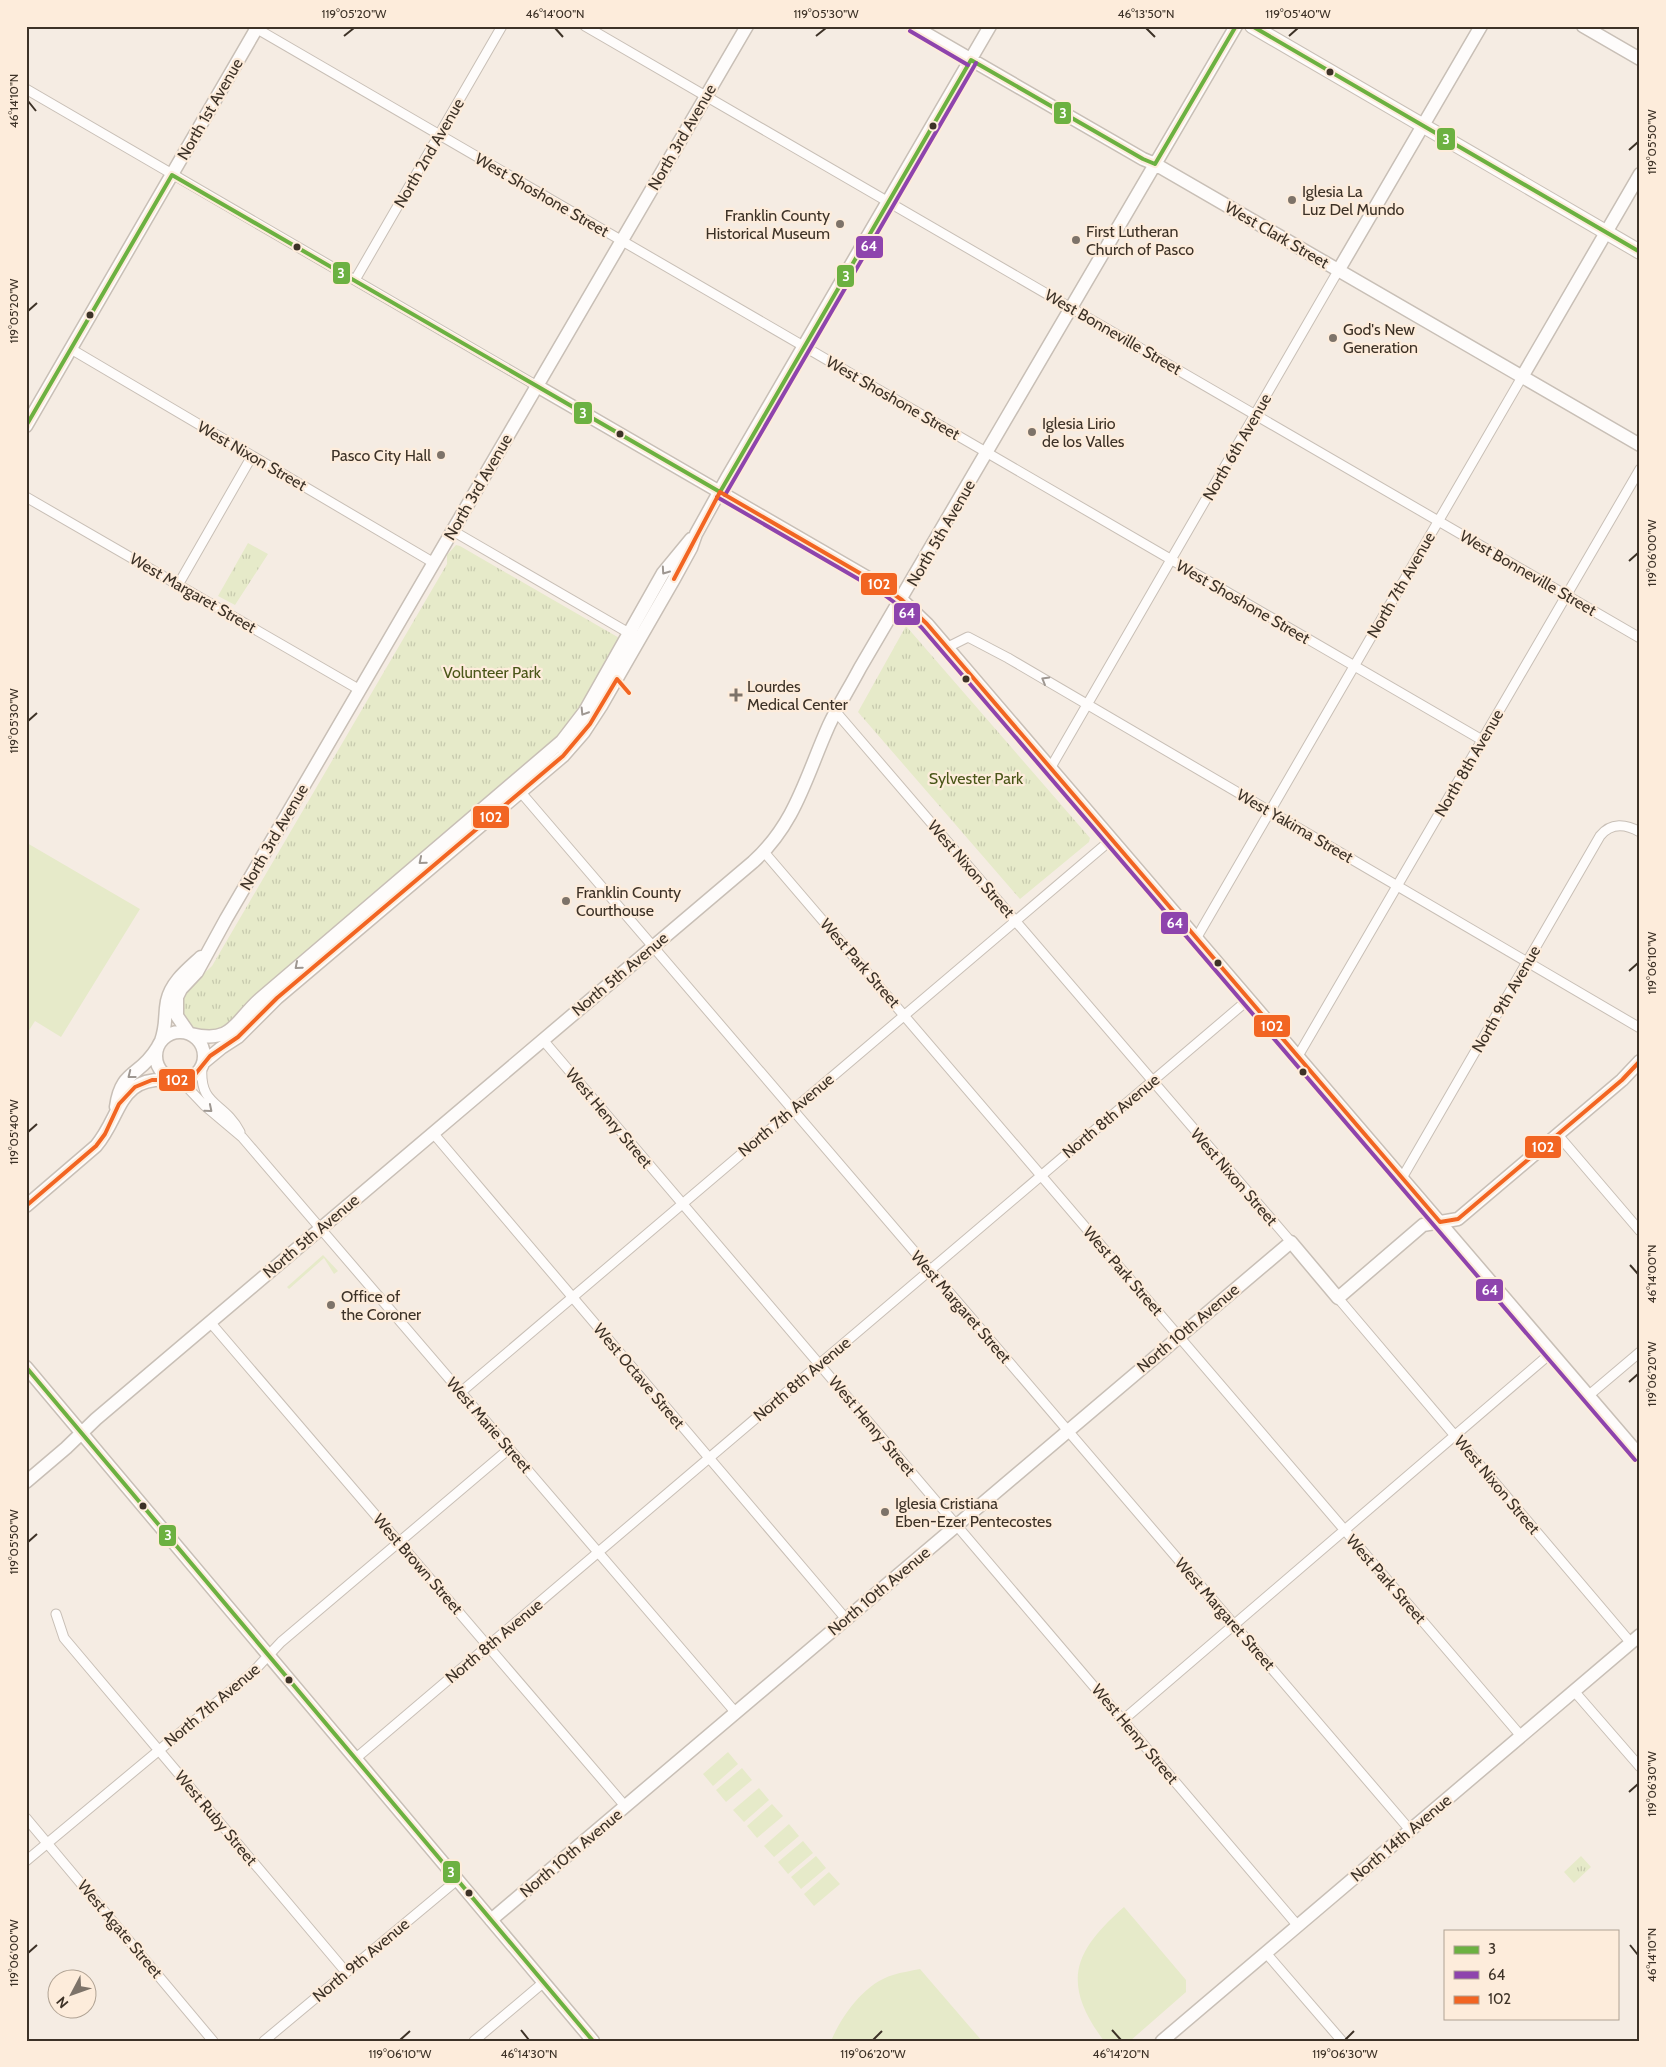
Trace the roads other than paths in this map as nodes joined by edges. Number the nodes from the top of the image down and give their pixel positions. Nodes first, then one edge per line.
1 (502, 26) edge
2 (586, 26) edge
3 (746, 26) edge
4 (913, 26) edge
5 (990, 26) edge
6 (1236, 26) edge
7 (1252, 26) edge
8 (1481, 26) edge
9 (1583, 26) edge
10 (255, 27) edge
11 (1640, 59) edge
12 (971, 60) junction
13 (26, 89) edge
14 (706, 96) junction
15 (1422, 126) junction
16 (439, 135) junction
17 (1155, 164) junction
18 (1640, 174) edge
19 (172, 175) junction
20 (887, 202) junction
21 (1606, 232) junction
22 (621, 241) junction
23 (1640, 252) edge
24 (1338, 271) junction
25 (355, 280) junction
26 (1071, 308) junction
27 (804, 347) junction
28 (71, 350) junction
29 (1522, 377) junction
30 (537, 386) junction
31 (1255, 415) junction
32 (26, 426) edge
33 (1640, 445) edge
34 (987, 453) junction
35 (252, 456) junction
36 (1640, 469) edge
37 (720, 492) junction
38 (26, 497) edge
39 (1438, 521) junction
40 (453, 531) junction
41 (1171, 560) junction
42 (434, 563) junction
43 (178, 585) junction
44 (1566, 595) junction
45 (902, 600) junction
46 (634, 637) junction
47 (1640, 638) edge
48 (948, 647) junction
49 (1354, 666) junction
50 (360, 690) junction
51 (1087, 704) junction
52 (836, 712) junction
53 (1482, 740) junction
54 (1051, 767) junction
55 (516, 788) junction
56 (1270, 811) junction
57 (1640, 832) edge
58 (1112, 839) junction
59 (764, 852) junction
60 (1397, 886) junction
61 (1015, 921) junction
62 (1196, 937) junction
63 (653, 947) junction
64 (210, 948) junction
65 (1527, 962) junction
66 (1249, 999) junction
67 (904, 1015) junction
68 (1640, 1028) edge
69 (190, 1033) junction
70 (543, 1040) junction
71 (159, 1044) junction
72 (1298, 1056) junction
73 (1640, 1061) edge
74 (203, 1064) junction
75 (176, 1080) junction
76 (1152, 1081) junction
77 (116, 1110) junction
78 (792, 1110) junction
79 (433, 1133) junction
80 (1558, 1135) junction
81 (242, 1137) junction
82 (1041, 1175) junction
83 (1402, 1178) junction
84 (682, 1204) junction
85 (26, 1206) edge
86 (1440, 1222) junction
87 (321, 1228) junction
88 (1640, 1231) edge
89 (1290, 1242) junction
90 (930, 1270) junction
91 (572, 1297) junction
92 (1338, 1298) junction
93 (210, 1322) junction
94 (1179, 1337) junction
95 (1551, 1352) junction
96 (1640, 1352) edge
97 (819, 1364) junction
98 (26, 1367) edge
99 (461, 1392) junction
100 (1588, 1396) junction
101 (1068, 1431) junction
102 (81, 1433) junction
103 (1455, 1435) junction
104 (509, 1448) junction
105 (1640, 1456) edge
106 (709, 1458) junction
107 (26, 1482) edge
108 (957, 1525) junction
109 (1344, 1530) junction
110 (399, 1542) junction
111 (598, 1552) junction
112 (56, 1614) dead end
113 (846, 1619) junction
114 (1234, 1625) junction
115 (1635, 1639) edge
116 (488, 1646) junction
117 (268, 1656) junction
118 (1574, 1691) junction
119 (736, 1712) junction
120 (1123, 1720) junction
121 (1521, 1736) junction
122 (159, 1750) junction
123 (355, 1759) junction
124 (1640, 1767) edge
125 (625, 1806) junction
126 (26, 1818) edge
127 (1410, 1830) junction
128 (48, 1844) junction
129 (26, 1862) edge
130 (457, 1880) junction
131 (491, 1920) junction
132 (1298, 1926) junction
133 (1266, 1953) junction
134 (346, 1972) junction
135 (544, 1982) junction
136 (213, 2041) edge
137 (264, 2041) edge
138 (474, 2041) edge
139 (593, 2041) edge
140 (1162, 2041) edge
141 (1342, 2041) edge

1 - 16 street, North 2nd Avenue
2 - 14 street, West Bonneville Street
3 - 14 street, North 3rd Avenue
4 - 12 street, West Clark Street
5 - 12 street
6 - 17 street, North 5th Avenue
7 - 15 main road
8 - 15 street, North 6th Avenue
9 - 11 street
10 - 16 street, West Shoshone Street
10 - 19 street, North 1st Avenue
12 - 17 street, West Clark Street
12 - 20 street
13 - 19 street
14 - 20 street, West Bonneville Street
14 - 22 street, North 3rd Avenue
15 - 21 main road
15 - 24 street, North 6th Avenue
16 - 22 street, West Shoshone Street
16 - 25 street, North 2nd Avenue
17 - 24 street, West Clark Street
17 - 26 street, North 5th Avenue
18 - 21 street, North 7th Avenue
19 - 25 street
19 - 28 street, North 1st Avenue
20 - 26 street, West Bonneville Street
20 - 27 street
21 - 23 main road
21 - 29 street, North 7th Avenue
22 - 27 street, West Shoshone Street
22 - 30 street, North 3rd Avenue
24 - 29 street, West Clark Street
24 - 31 street, North 6th Avenue
25 - 30 street
26 - 31 street, West Bonneville Street
26 - 34 street, North 5th Avenue
27 - 34 street, West Shoshone Street
27 - 37 street
28 - 32 street, North 1st Avenue
28 - 35 street, West Nixon Street
29 - 33 street, West Clark Street
29 - 39 street, North 7th Avenue
30 - 37 street
30 - 40 street, North 3rd Avenue
31 - 39 street, West Bonneville Street
31 - 41 street, North 6th Avenue
34 - 41 street, West Shoshone Street
34 - 45 street, North 5th Avenue
35 - 42 street, West Nixon Street
35 - 43 street
36 - 44 street, North 8th Avenue
37 - 45 street
37 - 46 street
38 - 43 street, West Margaret Street
39 - 44 street, West Bonneville Street
39 - 49 street, North 7th Avenue
40 - 42 street, North 3rd Avenue
40 - 46 street
41 - 49 street, West Shoshone Street
41 - 51 street, North 6th Avenue
42 - 50 street, North 3rd Avenue
43 - 50 street, West Margaret Street
44 - 47 street, West Bonneville Street
44 - 53 street, North 8th Avenue
45 - 48 street
45 - 52 street, North 5th Avenue
46 - 55 street
51 -> 48 street, West Yakima Street
48 - 54 street
49 - 53 street, West Shoshone Street
49 - 56 street, North 7th Avenue
50 - 64 street, North 3rd Avenue
51 - 54 street, North 6th Avenue
51 - 56 street, West Yakima Street
52 - 59 street, North 5th Avenue
52 - 61 street, West Nixon Street
53 - 60 street, North 8th Avenue
54 - 58 street
55 - 63 street, West Margaret Street
55 -> 69 street
55 - 74 street
56 - 60 street, West Yakima Street
56 - 62 street, North 7th Avenue
57 - 65 street, North 9th Avenue
58 - 61 street, North 7th Avenue
58 - 62 street
59 - 63 street, North 5th Avenue
59 - 67 street, West Park Street
60 - 65 street, West Yakima Street
60 - 72 street, North 8th Avenue
61 - 67 street, North 7th Avenue
61 - 76 street, West Nixon Street
62 - 66 street
63 - 70 street, North 5th Avenue
63 - 78 street, West Margaret Street
64 - 69 street, North 3rd Avenue
64 - 71 street, North 3rd Avenue
65 - 68 street, West Yakima Street
65 - 83 street, North 9th Avenue
66 - 72 street
66 - 76 street, North 8th Avenue
67 - 78 street, North 7th Avenue
67 - 82 street, West Park Street
69 - 71 street
69 - 74 street
70 - 79 street, North 5th Avenue
70 - 84 street, West Henry Street
71 - 75 street
71 -> 77 street
72 - 83 street
73 - 80 street
74 - 75 street
74 - 81 street, West Marie Street
75 - 77 street
75 -> 81 street, West Marie Street
76 - 82 street, North 8th Avenue
76 - 89 street, West Nixon Street
77 - 85 street
78 - 84 street, North 7th Avenue
78 - 90 street, West Margaret Street
79 - 87 street, North 5th Avenue
79 - 91 street, West Octave Street
80 - 86 street
80 - 88 street
81 - 87 street, West Marie Street
82 - 90 street, North 8th Avenue
82 - 94 street, West Park Street
83 - 86 street
84 - 91 street, North 7th Avenue
84 - 97 street, West Henry Street
86 - 92 street
86 - 95 street
87 - 93 street, North 5th Avenue
87 - 99 street, West Marie Street
89 - 92 street, West Nixon Street
89 - 94 street, North 10th Avenue
90 - 97 street, North 8th Avenue
90 - 101 street, West Margaret Street
91 - 99 street, North 7th Avenue
91 - 106 street, West Octave Street
92 - 103 street, West Nixon Street
93 - 102 street, North 5th Avenue
93 - 110 street, West Brown Street
94 - 101 street, North 10th Avenue
94 - 109 street, West Park Street
95 - 100 street
95 - 103 street
96 - 100 street
97 - 106 street, North 8th Avenue
97 - 108 street, West Henry Street
98 - 102 street
99 - 104 street, West Marie Street
100 - 105 street
101 - 108 street, North 10th Avenue
101 - 114 street, West Margaret Street
102 - 107 street, North 5th Avenue
102 - 117 street
103 - 109 street
103 - 115 street, West Nixon Street
104 - 110 street, North 7th Avenue
104 - 111 street, West Marie Street
106 - 111 street, North 8th Avenue
106 - 113 street, West Octave Street
108 - 113 street, North 10th Avenue
108 - 120 street, West Henry Street
109 - 114 street
109 - 121 street, West Park Street
110 - 116 street, West Brown Street
110 - 117 street, North 7th Avenue
111 - 116 street, North 8th Avenue
111 - 119 street, West Marie Street
112 - 122 street, West Ruby Street
113 - 119 street, North 10th Avenue
114 - 120 street
114 - 127 street, West Margaret Street
115 - 118 street, North 14th Avenue
116 - 123 street, North 8th Avenue
116 - 125 street, West Brown Street
117 - 122 street, North 7th Avenue
117 - 123 street
118 - 121 street, North 14th Avenue
118 - 124 street
119 - 125 street, North 10th Avenue
120 - 132 street, West Henry Street
121 - 127 street, North 14th Avenue
122 - 128 street, North 7th Avenue
122 - 134 street, West Ruby Street
123 - 130 street
125 - 131 street, North 10th Avenue
126 - 128 street, West Agate Street
127 - 132 street, North 14th Avenue
128 - 129 street, North 7th Avenue
128 - 136 street, West Agate Street
130 - 131 street
130 - 134 street, North 9th Avenue
131 - 135 street
132 - 133 street, North 14th Avenue
133 - 140 street, North 14th Avenue
133 - 141 street
134 - 137 street, North 9th Avenue
135 - 138 street
135 - 139 street

